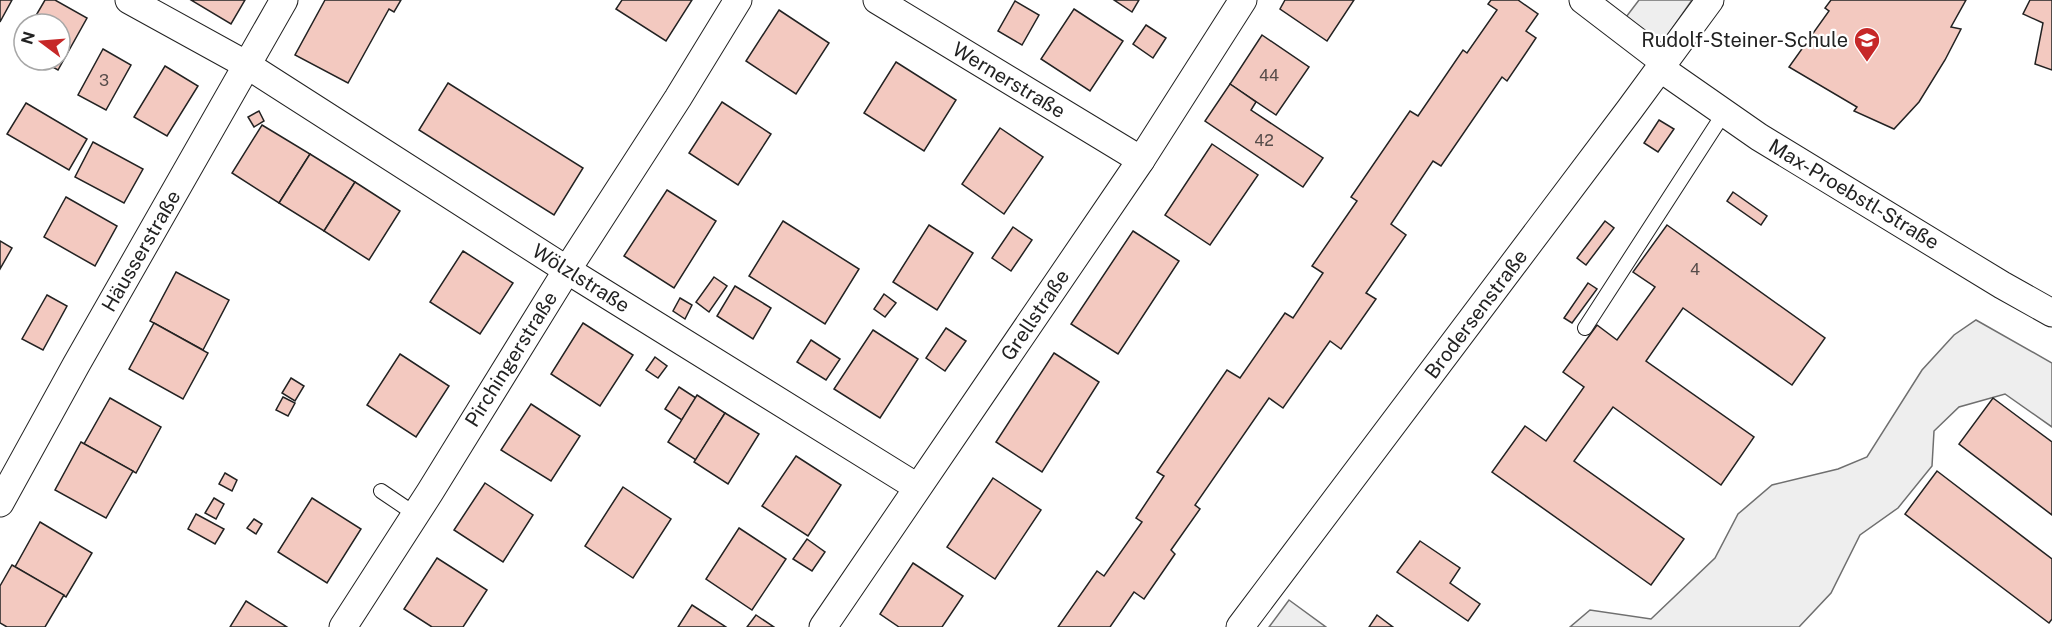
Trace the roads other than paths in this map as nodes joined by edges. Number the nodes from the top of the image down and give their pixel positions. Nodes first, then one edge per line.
1 (129, 0) edge
2 (284, 0) edge
3 (738, 0) edge
4 (877, 0) edge
5 (1243, 0) edge
6 (1583, 0) edge
7 (1710, 0) edge
8 (247, 65) junction
9 (1662, 65) junction
10 (1724, 112) junction
11 (1141, 160) junction
12 (567, 270) junction
13 (2052, 313) edge
14 (1585, 328) dead end
15 (917, 486) junction
16 (381, 491) dead end
17 (0, 503) edge
18 (415, 514) junction
19 (343, 627) edge
20 (823, 627) edge
21 (1240, 627) edge

1 - 8 street, Wölzlstraße
2 - 8 street, Häusserstraße
3 - 12 street, Pirchingerstraße
4 - 11 street, Wernerstraße
5 - 11 street, Grellstraße
6 - 9 street, Max-Proebstl-Straße
7 - 9 street, Brodersenstraße
8 - 12 street, Wölzlstraße
8 - 17 street, Häusserstraße
9 - 10 street, Max-Proebstl-Straße
9 - 21 street, Brodersenstraße
10 - 13 street, Max-Proebstl-Straße
10 - 14 lane
11 - 15 street, Grellstraße
12 - 15 street, Wölzlstraße
12 - 18 street, Pirchingerstraße
15 - 20 street, Grellstraße
16 - 18 lane
18 - 19 street, Pirchingerstraße

